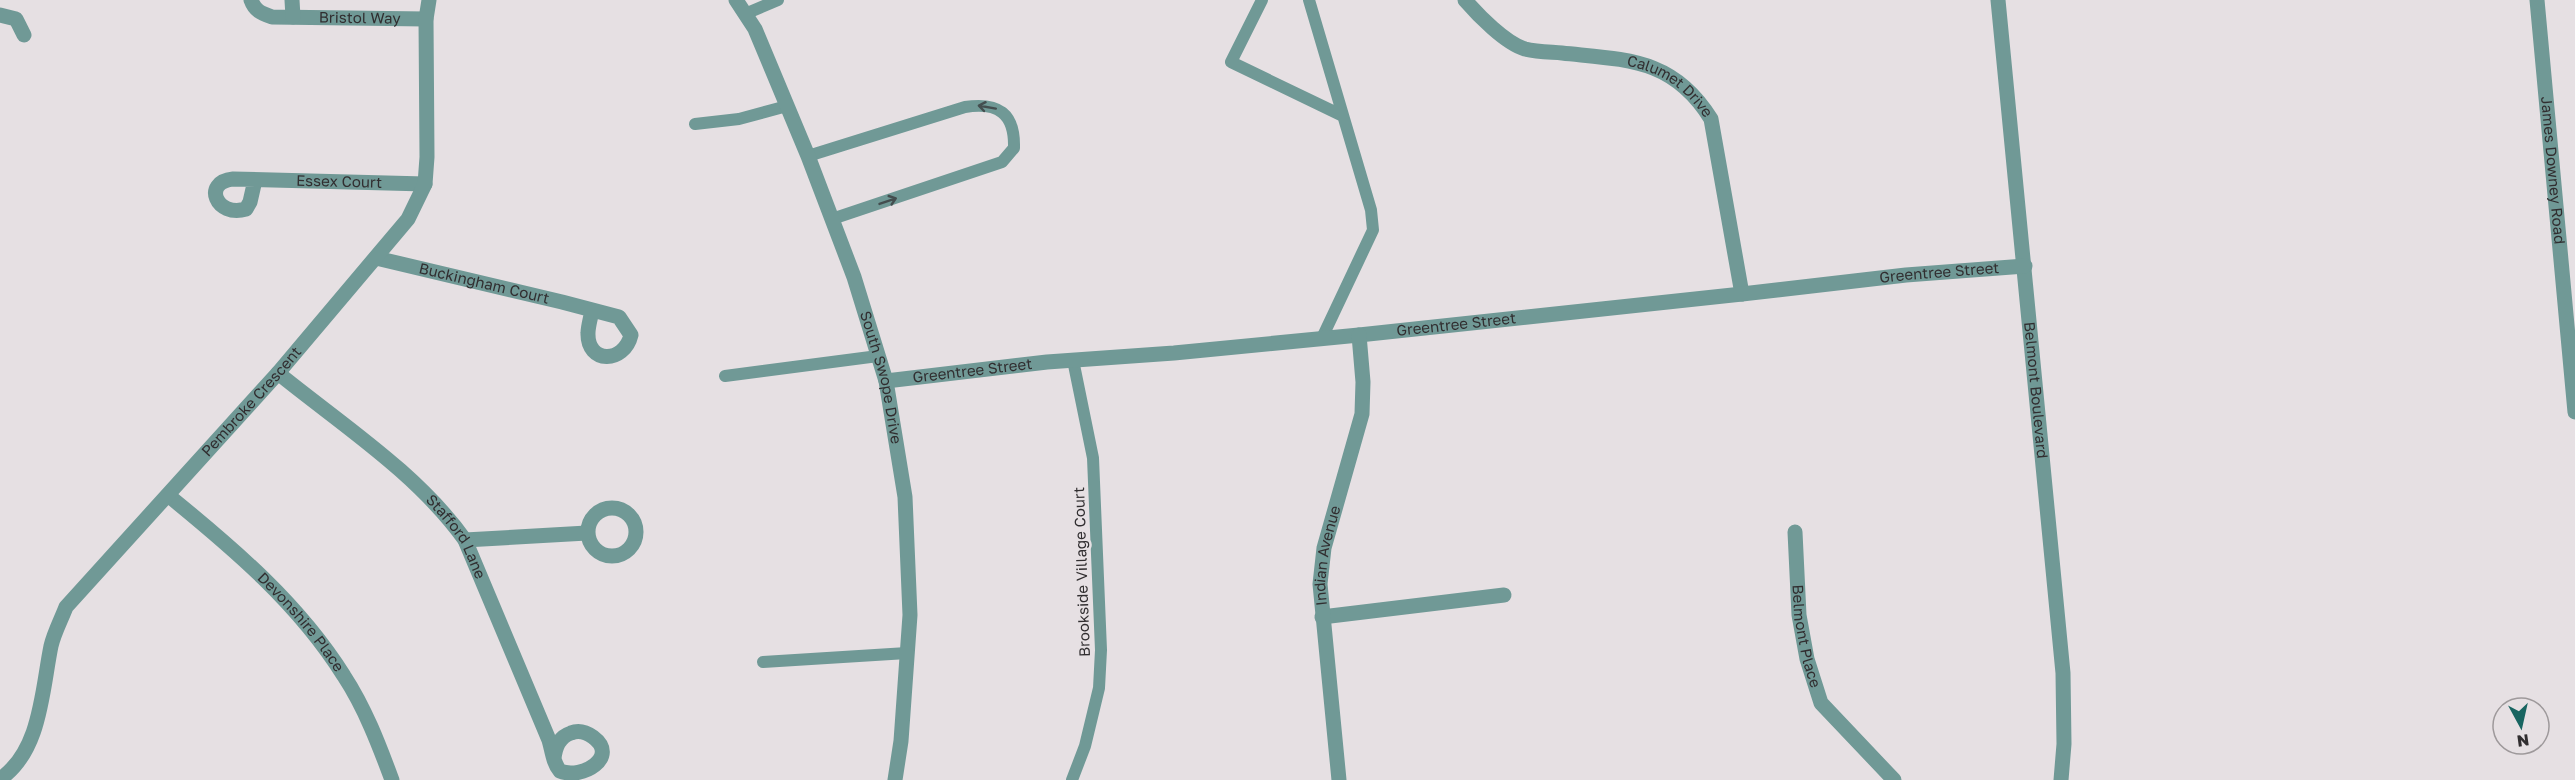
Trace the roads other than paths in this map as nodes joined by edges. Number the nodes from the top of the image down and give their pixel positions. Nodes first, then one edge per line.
1 (251, 0) edge
2 (292, 0) edge
3 (429, 0) edge
4 (736, 0) edge
5 (778, 0) edge
6 (1262, 0) edge
7 (1309, 0) edge
8 (1465, 0) edge
9 (1998, 0) edge
10 (2537, 0) edge
11 (745, 14) junction
12 (0, 15) edge
13 (293, 17) junction
14 (426, 19) junction
15 (24, 35) dead end
16 (787, 106) junction
17 (1343, 116) junction
18 (695, 124) dead end
19 (808, 156) junction
20 (255, 180) dead end
21 (425, 184) junction
22 (832, 219) junction
23 (376, 258) junction
24 (2025, 266) junction
25 (1742, 294) junction
26 (592, 310) dead end
27 (1359, 334) junction
28 (1322, 338) junction
29 (878, 356) junction
30 (1073, 360) junction
31 (279, 373) junction
32 (725, 376) dead end
33 (886, 381) junction
34 (2575, 412) edge
35 (169, 496) junction
36 (1795, 532) dead end
37 (587, 533) dead end
38 (465, 540) junction
39 (1504, 595) dead end
40 (1322, 616) junction
41 (907, 653) junction
42 (763, 662) dead end
43 (554, 759) dead end
44 (0, 779) edge
45 (392, 780) edge
46 (895, 780) edge
47 (1072, 780) edge
48 (1339, 780) edge
49 (1894, 780) edge
50 (2061, 780) edge

1 - 13 street, Bristol Way
2 - 13 street
3 - 14 street, Pembroke Crescent
4 - 11 street, South Swope Drive
5 - 11 lane
6 - 17 lane
7 - 17 lane
8 - 25 street, Calumet Drive
9 - 24 street, Belmont Boulevard
10 - 34 street, James Downey Road
11 - 16 street, South Swope Drive
12 - 15 street
13 - 14 street, Bristol Way
14 - 21 street, Pembroke Crescent
16 - 18 lane
16 - 19 street, South Swope Drive
17 - 28 lane
19 - 22 street, South Swope Drive
22 -> 19 lane
20 - 21 street, Essex Court
21 - 23 street, Pembroke Crescent
22 - 29 street, South Swope Drive
23 - 26 street, Buckingham Court
23 - 31 street, Pembroke Crescent
24 - 25 street, Greentree Street
24 - 50 street, Belmont Boulevard
25 - 27 street, Greentree Street
27 - 28 street, Greentree Street
27 - 40 street, Indian Avenue
28 - 30 street, Greentree Street
29 - 32 lane
29 - 33 street, South Swope Drive
30 - 33 street, Greentree Street
30 - 47 lane, Brookside Village Court
31 - 35 street, Pembroke Crescent
31 - 38 street, Stafford Lane
33 - 41 street, South Swope Drive
35 - 44 street, Pembroke Crescent
35 - 45 street, Devonshire Place
36 - 49 street, Belmont Place
37 - 38 street
38 - 43 street, Stafford Lane
39 - 40 street
40 - 48 street, Indian Avenue
41 - 42 lane
41 - 46 street, South Swope Drive

